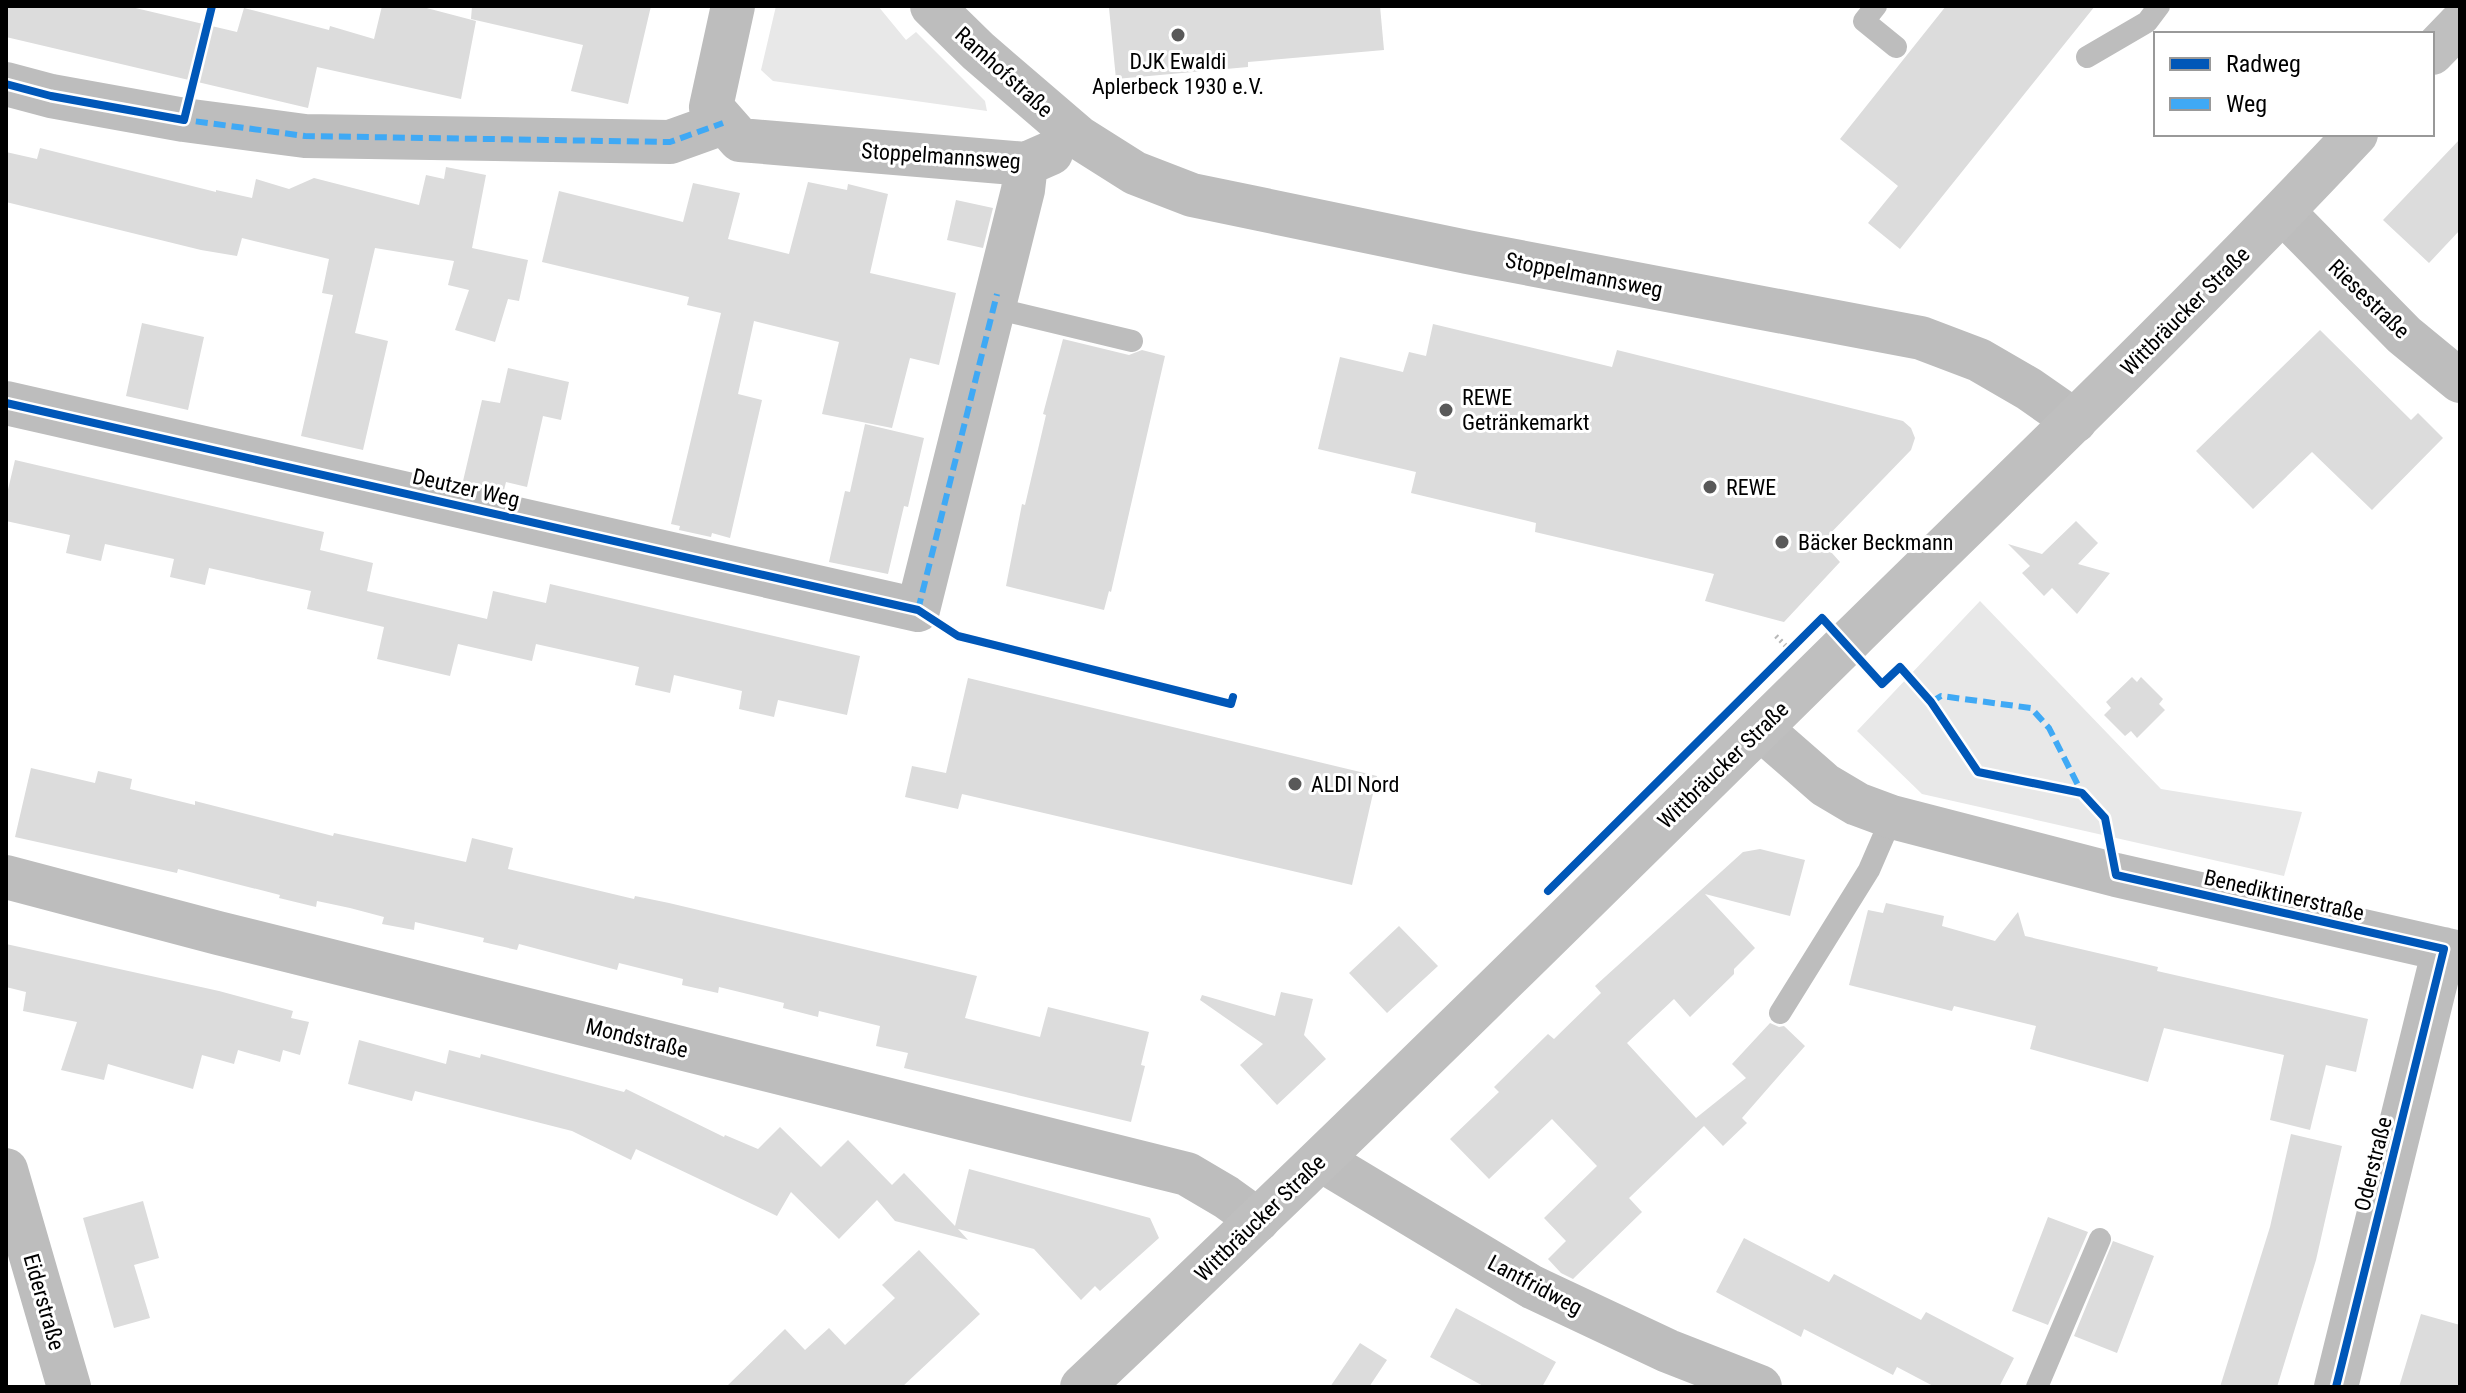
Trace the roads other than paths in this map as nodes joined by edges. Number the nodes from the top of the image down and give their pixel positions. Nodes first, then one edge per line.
1 (733, 6) edge
2 (932, 6) edge
3 (1876, 6) edge
4 (2159, 6) edge
5 (2460, 24) edge
6 (1896, 47) dead end
7 (2434, 51) edge
8 (2087, 57) dead end
9 (6, 84) edge
10 (723, 123) junction
11 (2354, 136) edge
12 (1078, 137) junction
13 (1026, 164) junction
14 (2283, 212) junction
15 (994, 308) junction
16 (1132, 341) dead end
17 (2460, 381) edge
18 (6, 403) edge
19 (2075, 421) junction
20 (1761, 729) junction
21 (1892, 817) junction
22 (6, 877) edge
23 (2452, 951) edge
24 (1780, 1013) dead end
25 (1321, 1160) junction
26 (6, 1170) edge
27 (1258, 1220) junction
28 (2100, 1239) dead end
29 (69, 1387) edge
30 (1082, 1387) edge
31 (1760, 1387) edge
32 (2037, 1387) edge
33 (2336, 1387) edge

1 - 10 street
2 - 12 street, Ramhofstraße
3 - 6 lane
4 - 8 lane
5 - 7 main road
9 - 10 street
10 - 13 street, Stoppelmannsweg
11 - 14 main road, Wittbräucker Straße
12 - 13 street, Stoppelmannsweg
12 - 19 street, Stoppelmannsweg
13 - 15 street, Deutzer Weg
14 - 17 street, Riesestraße
14 - 19 main road, Wittbräucker Straße
15 - 16 lane
15 - 18 street, Deutzer Weg
19 - 20 main road, Wittbräucker Straße
20 - 21 street, Benediktinerstraße
20 - 25 main road, Wittbräucker Straße
21 - 23 street, Benediktinerstraße
21 - 24 lane
22 - 27 street, Mondstraße
23 - 33 street, Oderstraße
25 - 27 main road, Wittbräucker Straße
25 - 31 street, Lantfridweg
26 - 29 street, Eiderstraße
27 - 30 main road, Wittbräucker Straße
28 - 32 lane

